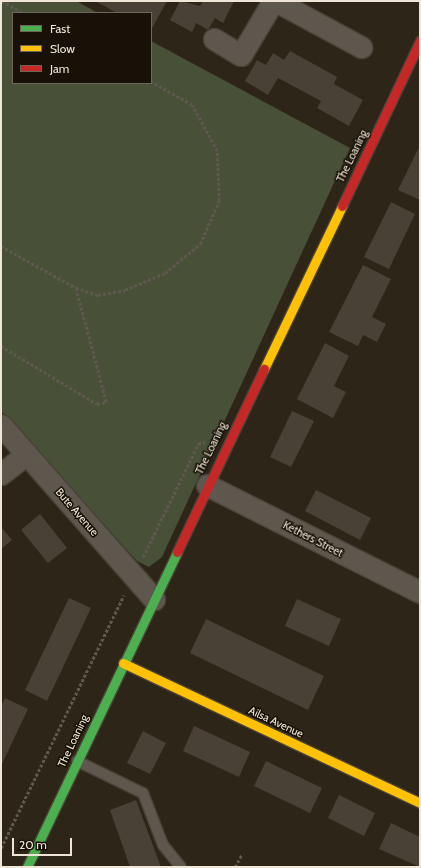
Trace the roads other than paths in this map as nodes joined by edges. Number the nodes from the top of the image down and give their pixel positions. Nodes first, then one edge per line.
1 (274, 1) edge
2 (214, 39) dead end
3 (420, 41) edge
4 (361, 47) dead end
5 (1, 425) edge
6 (27, 454) junction
7 (1, 474) edge
8 (207, 485) junction
9 (420, 592) edge
10 (154, 599) junction
11 (123, 663) junction
12 (77, 761) junction
13 (420, 803) edge
14 (27, 867) edge
15 (181, 867) edge

1 - 2 street
1 - 4 street
3 - 8 street, The Loaning
5 - 6 street, Bute Avenue
6 - 7 street
6 - 10 street, Bute Avenue
8 - 9 street, Kethers Street
8 - 10 street, The Loaning
10 - 11 street, The Loaning
11 - 12 street, The Loaning
11 - 13 street, Ailsa Avenue
12 - 14 street, The Loaning
12 - 15 lane

